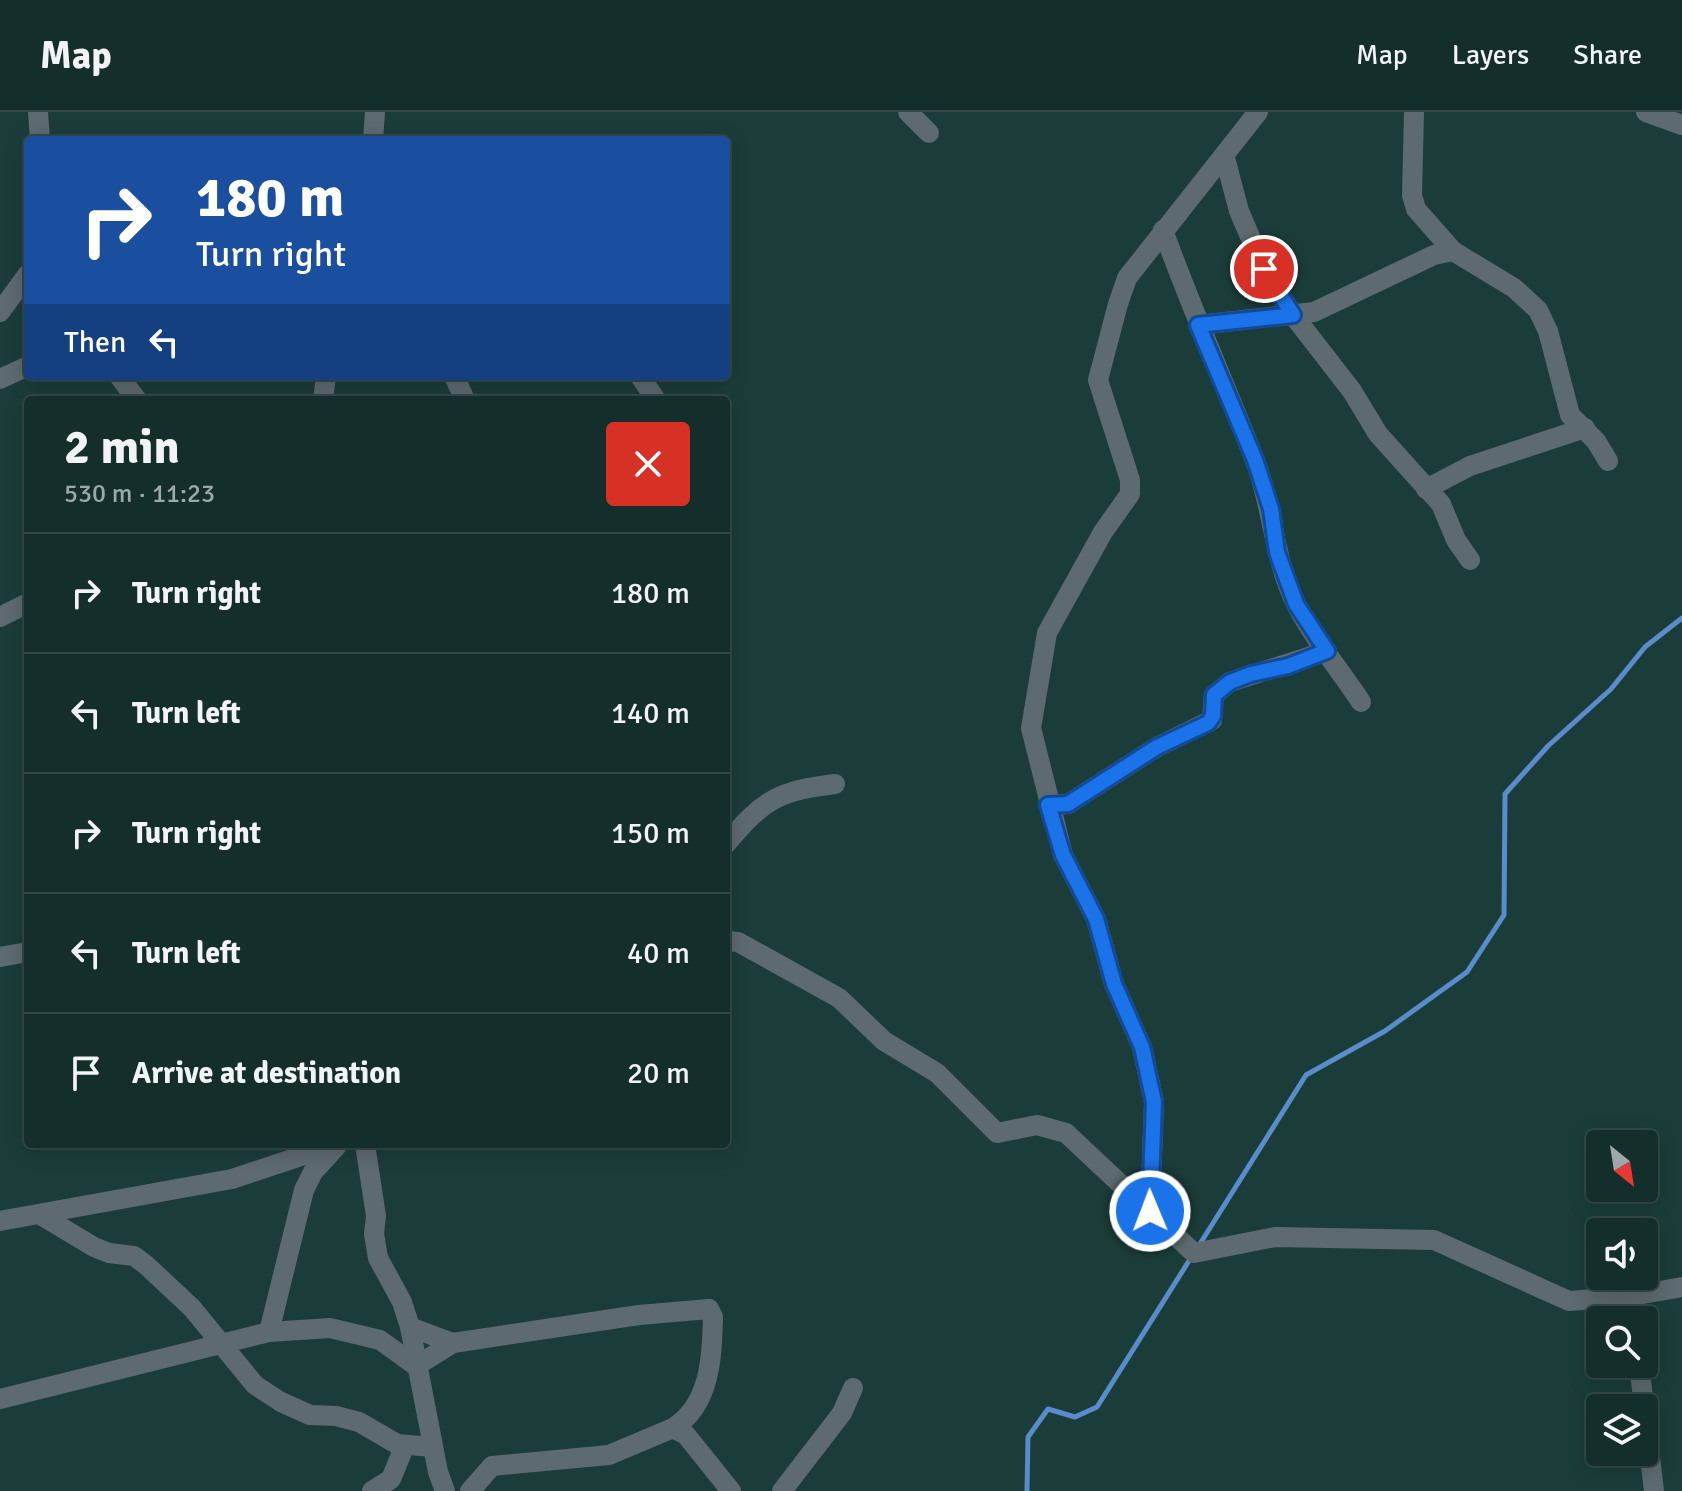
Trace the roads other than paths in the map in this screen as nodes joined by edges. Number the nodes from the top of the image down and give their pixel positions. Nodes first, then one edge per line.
1 (38, 112) edge
2 (375, 112) edge
3 (908, 112) edge
4 (1258, 112) edge
5 (1414, 112) edge
6 (1646, 112) edge
7 (1682, 125) edge
8 (929, 133) dead end
9 (40, 136) edge
10 (374, 136) edge
11 (1225, 158) junction
12 (1163, 230) junction
13 (1443, 253) junction
14 (24, 279) edge
15 (0, 312) edge
16 (1293, 315) junction
17 (1198, 325) junction
18 (24, 368) edge
19 (0, 379) edge
20 (1585, 428) junction
21 (1608, 461) dead end
22 (1426, 489) junction
23 (1470, 560) dead end
24 (24, 605) edge
25 (0, 617) edge
26 (1327, 651) junction
27 (1361, 702) dead end
28 (835, 784) dead end
29 (1048, 805) junction
30 (730, 840) edge
31 (730, 942) edge
32 (24, 953) edge
33 (0, 957) edge
34 (326, 1148) edge
35 (334, 1148) edge
36 (366, 1148) edge
37 (1150, 1170) junction
38 (1121, 1185) junction
39 (1150, 1211) junction
40 (39, 1214) junction
41 (0, 1221) edge
42 (1682, 1287) edge
43 (1631, 1296) junction
44 (1632, 1306) edge
45 (410, 1327) junction
46 (269, 1332) junction
47 (453, 1343) junction
48 (220, 1346) junction
49 (416, 1366) junction
50 (1641, 1378) edge
51 (853, 1388) dead end
52 (0, 1399) edge
53 (681, 1428) junction
54 (405, 1445) junction
55 (433, 1447) junction
56 (728, 1490) edge
57 (372, 1491) edge
58 (445, 1491) edge
59 (470, 1491) edge
60 (782, 1491) edge
61 (1654, 1491) edge

1 - 9 street
2 - 10 street
3 - 8 street
4 - 11 street
5 - 13 street
6 - 7 street
11 - 12 street
11 - 16 street
12 - 17 street
12 - 29 street
13 - 16 street
13 - 20 street
14 - 15 street
16 - 17 street
16 - 22 street
17 - 26 street
18 - 19 street
20 - 21 street
20 - 22 street
22 - 23 street
24 - 25 street
26 - 27 street
26 - 29 street
28 - 30 street
29 - 37 street
31 - 38 street
32 - 33 street
34 - 40 street
35 - 46 street
36 - 45 street
37 - 38 street
37 - 39 street
38 - 39 street
39 - 43 street
40 - 41 street
40 - 48 street
42 - 43 street
43 - 44 street
45 - 47 street
45 - 49 street
46 - 48 street
46 - 49 street
47 - 49 street
47 - 53 street
48 - 52 street
48 - 54 street
49 - 55 street
50 - 61 street
51 - 60 street
53 - 56 street
53 - 59 street
54 - 55 street
54 - 57 street
55 - 58 street

